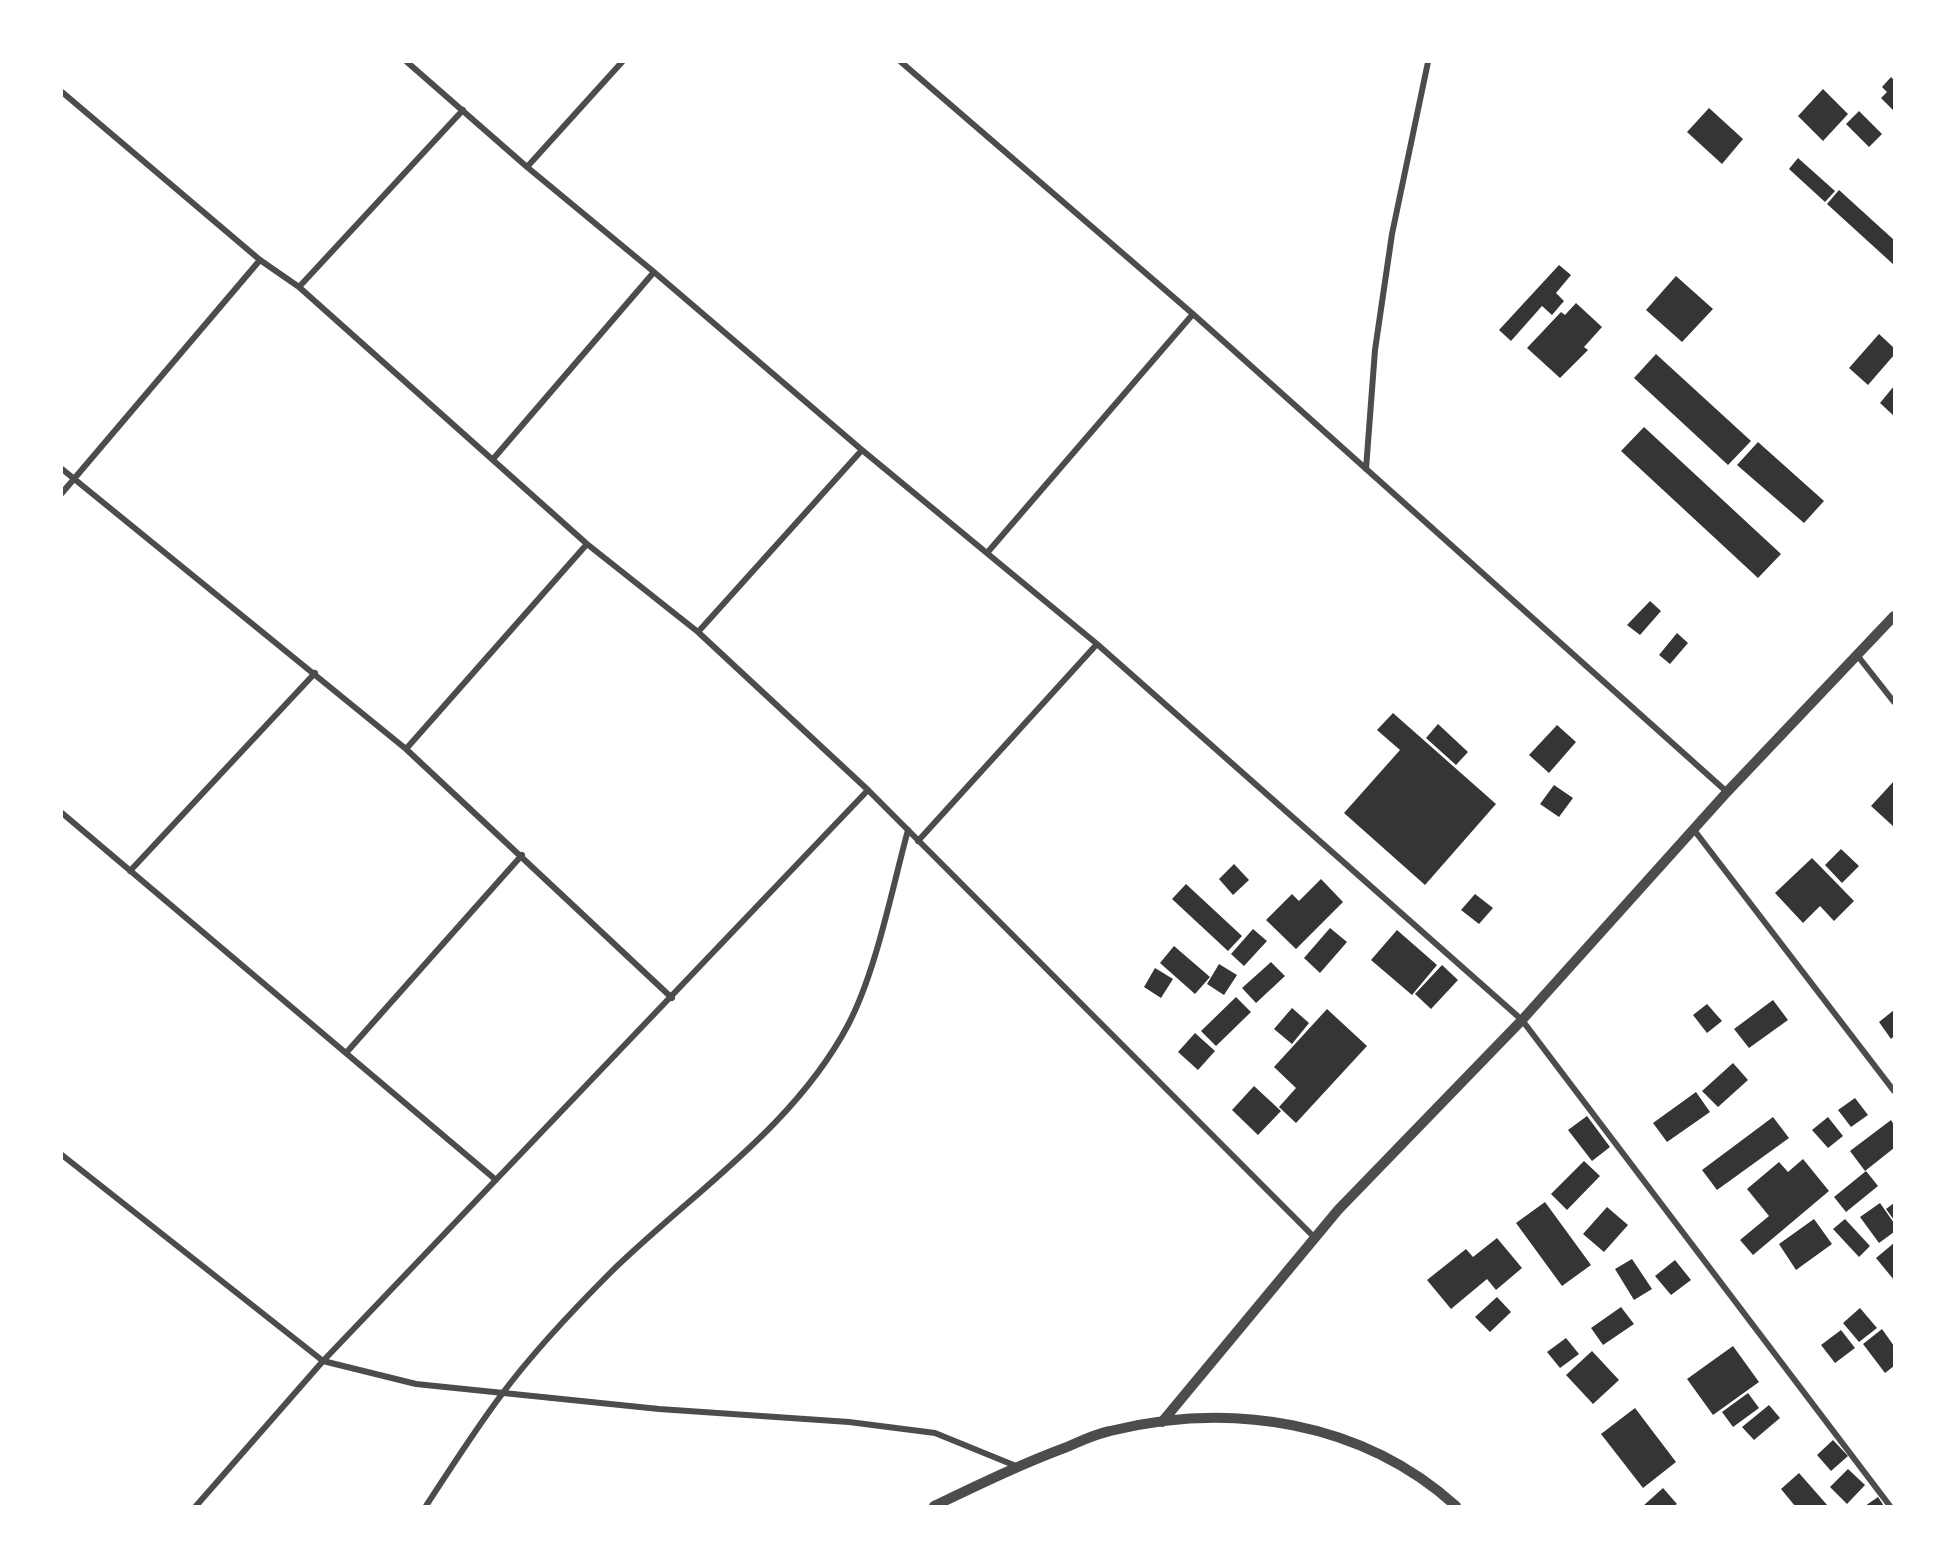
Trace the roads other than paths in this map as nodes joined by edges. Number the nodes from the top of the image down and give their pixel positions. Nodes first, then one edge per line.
1 (407, 62) edge
2 (622, 62) edge
3 (901, 62) edge
4 (1428, 62) edge
5 (62, 92) edge
6 (463, 110) junction
7 (527, 167) junction
8 (260, 260) junction
9 (654, 272) junction
10 (298, 287) junction
11 (1193, 314) junction
12 (862, 450) junction
13 (494, 458) junction
14 (62, 469) edge
15 (1366, 469) junction
16 (74, 480) junction
17 (62, 493) edge
18 (587, 544) junction
19 (987, 553) junction
20 (1894, 616) edge
21 (698, 632) junction
22 (1097, 644) junction
23 (1857, 655) junction
24 (315, 673) junction
25 (1894, 702) edge
26 (406, 748) junction
27 (868, 790) junction
28 (1727, 792) junction
29 (62, 813) edge
30 (908, 830) junction
31 (1694, 830) junction
32 (918, 841) junction
33 (522, 855) junction
34 (130, 871) junction
35 (672, 998) junction
36 (1522, 1020) junction
37 (346, 1053) junction
38 (1894, 1091) edge
39 (62, 1155) edge
40 (496, 1180) junction
41 (1315, 1238) junction
42 (323, 1361) junction
43 (502, 1393) junction
44 (1162, 1422) junction
45 (1016, 1466) junction
46 (196, 1506) edge
47 (426, 1506) edge
48 (934, 1506) edge
49 (1456, 1506) edge
50 (1890, 1506) edge

1 - 6 street
2 - 7 street
3 - 11 street
4 - 15 street
5 - 8 street
6 - 7 street
6 - 10 street
7 - 9 street
8 - 10 street
8 - 16 street
9 - 12 street
9 - 13 street
10 - 13 street
11 - 15 street
11 - 19 street
12 - 19 street
12 - 21 street
13 - 18 street
14 - 16 street
15 - 28 street
16 - 17 street
16 - 24 street
18 - 21 street
18 - 26 street
19 - 22 street
20 - 23 street
21 - 27 street
22 - 32 street
22 - 36 street
23 - 25 street
23 - 28 street
24 - 26 street
24 - 34 street
26 - 33 street
27 - 30 street
27 - 35 street
28 - 31 street
29 - 34 street
30 - 32 street
30 - 43 street
31 - 36 street
31 - 38 street
32 - 41 street
33 - 35 street
33 - 37 street
34 - 37 street
35 - 40 street
36 - 41 street
36 - 50 street
37 - 40 street
39 - 42 street
40 - 42 street
41 - 44 street
42 - 43 street
42 - 46 street
43 - 45 street
43 - 47 street
44 - 45 street
44 - 49 street
45 - 48 street

